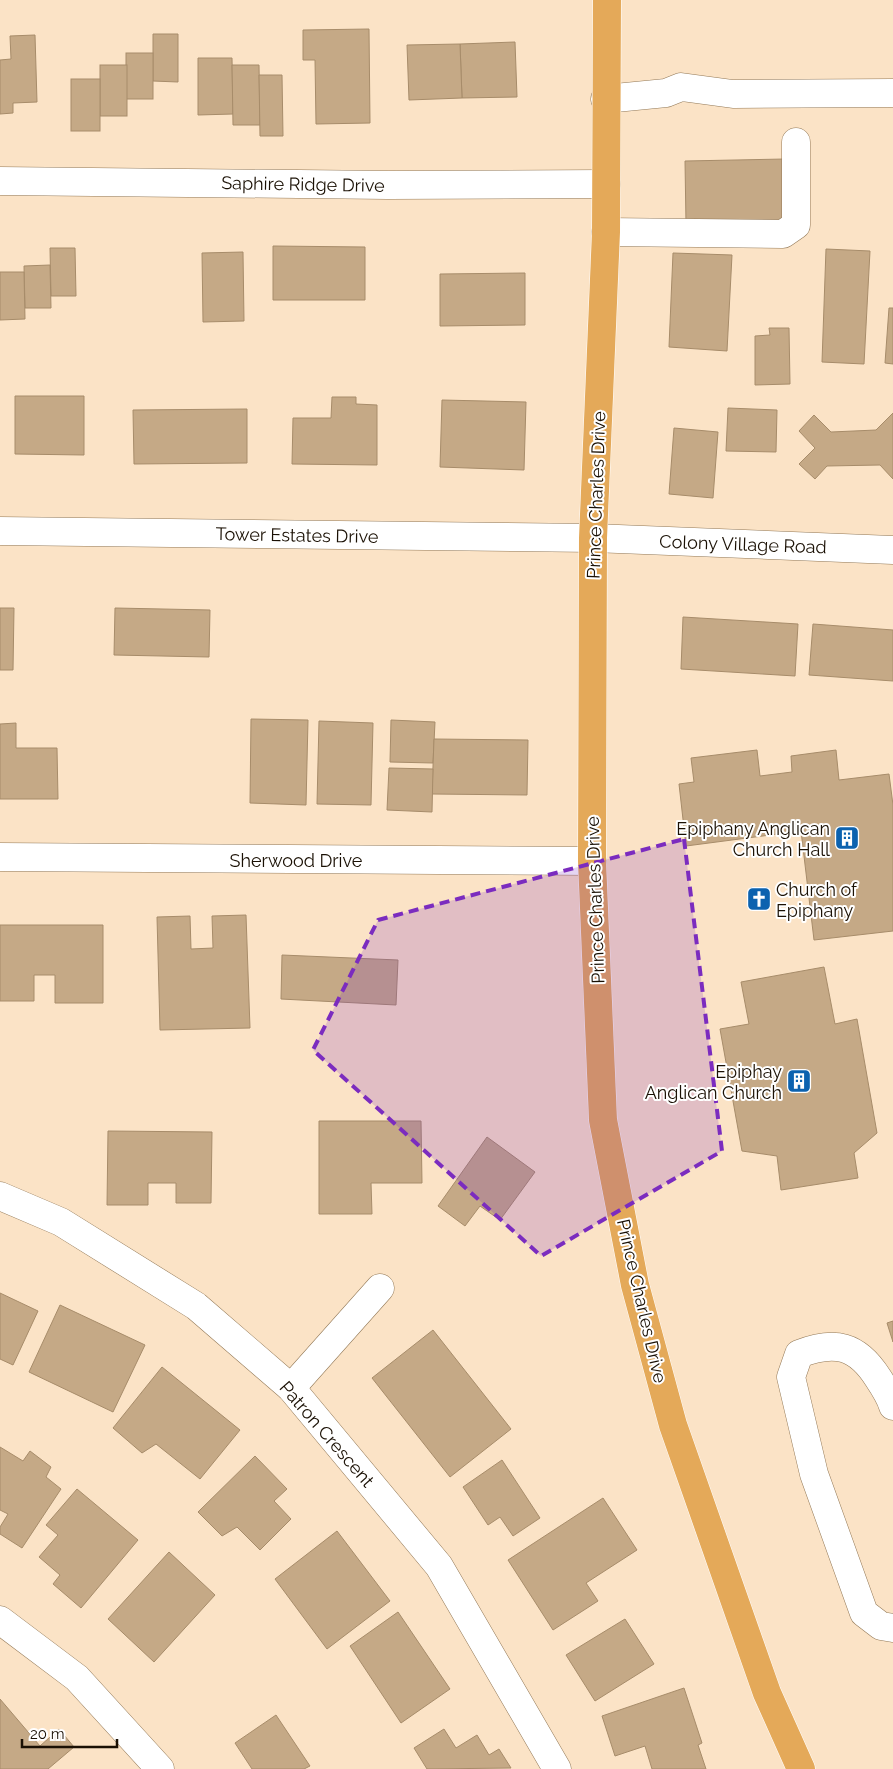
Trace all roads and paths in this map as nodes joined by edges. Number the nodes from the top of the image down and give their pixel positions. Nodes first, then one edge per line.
1 (607, 0) edge
2 (893, 93) edge
3 (605, 99) junction
4 (796, 142) dead end
5 (0, 181) edge
6 (606, 184) junction
7 (606, 232) junction
8 (0, 531) edge
9 (593, 538) junction
10 (893, 550) edge
11 (0, 857) edge
12 (592, 861) junction
13 (0, 1196) edge
14 (380, 1288) dead end
15 (291, 1388) junction
16 (893, 1406) edge
17 (0, 1620) edge
18 (893, 1628) edge
19 (160, 1769) edge
20 (557, 1769) edge
21 (801, 1769) edge

1 - 3 highway, Prince Charles Drive
2 - 3 street
3 - 6 highway, Prince Charles Drive
4 - 7 street
5 - 6 street, Saphire Ridge Drive
6 - 7 highway, Prince Charles Drive
7 - 9 highway, Prince Charles Drive
8 - 9 street, Tower Estates Drive
9 - 10 street, Colony Village Road
9 - 12 highway, Prince Charles Drive
11 - 12 street, Sherwood Drive
12 - 21 highway, Prince Charles Drive
13 - 15 street, Patron Crescent
14 - 15 street
15 - 20 street, Patron Crescent
16 - 18 street
17 - 19 street

